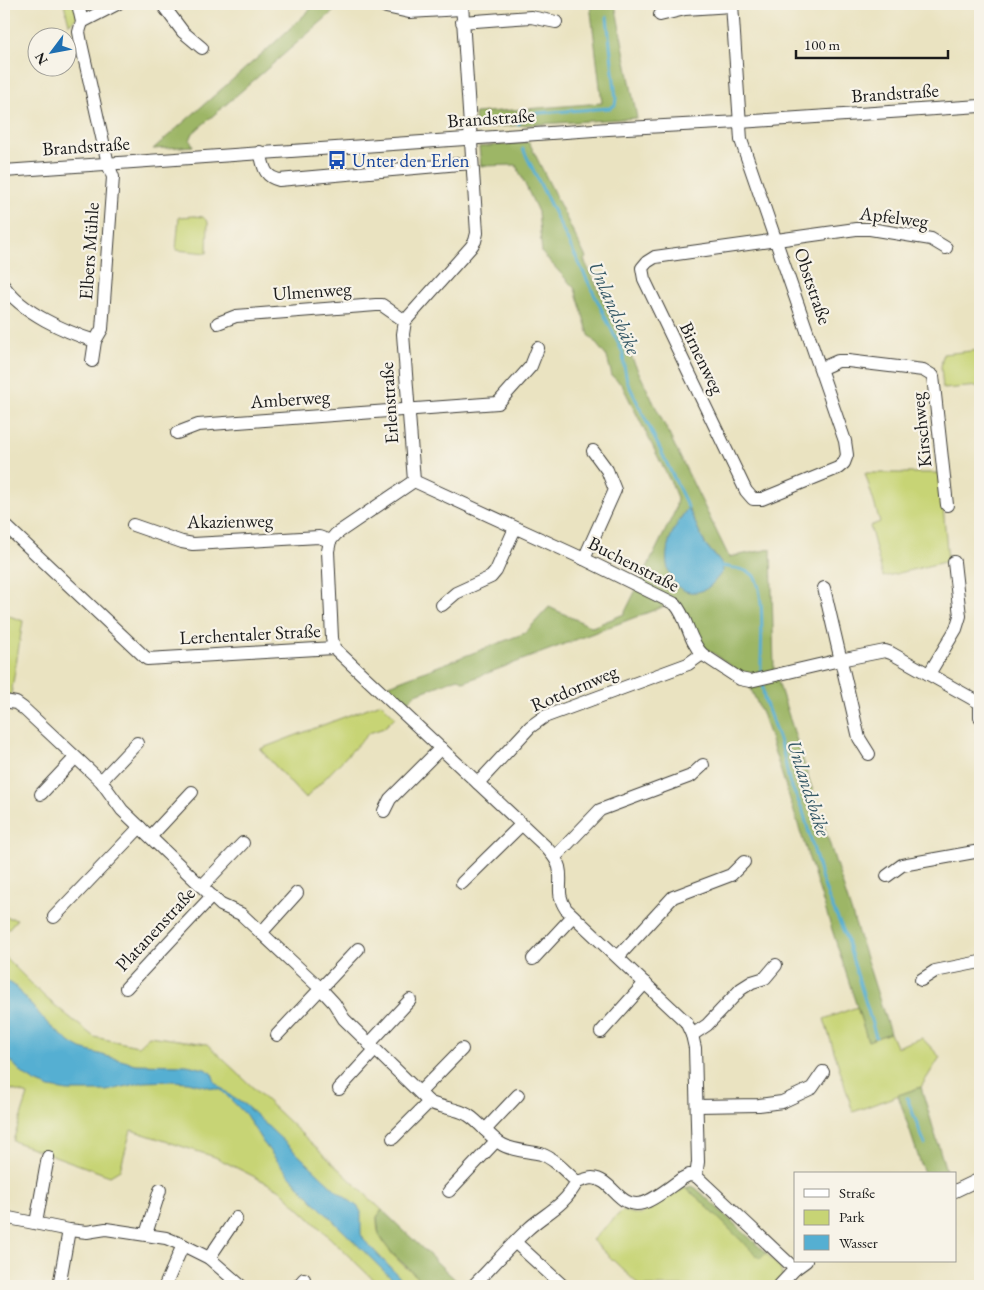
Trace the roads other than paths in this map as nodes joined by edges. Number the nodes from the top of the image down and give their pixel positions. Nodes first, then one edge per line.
1 (78, 4) edge
2 (117, 4) edge
3 (162, 4) edge
4 (732, 5) edge
5 (462, 6) edge
6 (386, 7) dead end
7 (660, 15) dead end
8 (82, 22) junction
9 (462, 22) junction
10 (556, 22) dead end
11 (202, 48) dead end
12 (980, 106) edge
13 (739, 122) junction
14 (469, 139) junction
15 (260, 152) junction
16 (471, 163) junction
17 (108, 164) junction
18 (4, 171) edge
19 (777, 240) junction
20 (946, 248) dead end
21 (4, 286) edge
22 (405, 321) junction
23 (218, 323) dead end
24 (95, 341) junction
25 (538, 348) dead end
26 (92, 361) dead end
27 (822, 368) junction
28 (408, 409) junction
29 (177, 433) dead end
30 (593, 451) dead end
31 (844, 463) joint
32 (414, 481) junction
33 (947, 505) dead end
34 (4, 524) edge
35 (133, 525) dead end
36 (515, 528) junction
37 (330, 541) junction
38 (584, 559) junction
39 (954, 562) dead end
40 (824, 588) dead end
41 (442, 605) dead end
42 (334, 648) junction
43 (702, 654) junction
44 (840, 660) junction
45 (929, 674) junction
46 (4, 701) edge
47 (980, 703) edge
48 (980, 717) edge
49 (137, 743) dead end
50 (441, 748) junction
51 (869, 754) dead end
52 (75, 758) junction
53 (703, 765) dead end
54 (101, 781) junction
55 (478, 783) junction
56 (192, 792) dead end
57 (41, 794) dead end
58 (384, 812) dead end
59 (522, 825) junction
60 (140, 826) junction
61 (151, 836) junction
62 (243, 843) dead end
63 (980, 852) edge
64 (555, 857) junction
65 (744, 862) dead end
66 (887, 876) dead end
67 (462, 883) dead end
68 (202, 886) junction
69 (298, 893) dead end
70 (212, 896) junction
71 (574, 916) junction
72 (54, 917) dead end
73 (261, 933) junction
74 (358, 949) dead end
75 (618, 957) junction
76 (533, 959) dead end
77 (980, 962) edge
78 (776, 965) dead end
79 (921, 980) dead end
80 (645, 983) junction
81 (126, 988) dead end
82 (321, 988) junction
83 (410, 1000) dead end
84 (601, 1032) dead end
85 (277, 1035) dead end
86 (692, 1035) junction
87 (372, 1047) junction
88 (462, 1049) dead end
89 (824, 1072) dead end
90 (338, 1089) dead end
91 (420, 1092) junction
92 (518, 1095) dead end
93 (429, 1102) junction
94 (697, 1106) junction
95 (485, 1130) junction
96 (393, 1138) dead end
97 (496, 1141) junction
98 (48, 1158) dead end
99 (696, 1176) junction
100 (980, 1179) edge
101 (577, 1182) junction
102 (160, 1190) dead end
103 (449, 1191) dead end
104 (956, 1191) edge
105 (4, 1217) edge
106 (236, 1218) dead end
107 (36, 1222) junction
108 (69, 1230) junction
109 (146, 1234) junction
110 (516, 1243) junction
111 (183, 1245) junction
112 (209, 1258) junction
113 (805, 1262) edge
114 (795, 1269) junction
115 (60, 1286) edge
116 (165, 1286) edge
117 (241, 1286) edge
118 (473, 1286) edge
119 (563, 1286) edge
120 (779, 1286) edge

1 - 8 street, Elbers Mühle
2 - 8 street
3 - 11 street
4 - 7 street
4 - 13 street, Obststraße
5 - 6 street
5 - 9 street
8 - 17 street, Elbers Mühle
9 - 10 street
9 - 14 street
12 - 13 street, Brandstraße
13 - 14 street, Brandstraße
13 - 19 street, Obststraße
14 - 15 street, Brandstraße
14 - 16 street
15 - 16 street
15 - 17 street, Brandstraße
16 - 22 street
17 - 18 street, Brandstraße
17 - 24 street, Elbers Mühle
19 - 20 street, Apfelweg
19 - 27 street, Obststraße
19 - 31 street, Birnenweg
21 - 24 street
22 - 23 street, Ulmenweg
22 - 28 street, Erlenstraße
24 - 26 street, Elbers Mühle
25 - 28 street, Amberweg
27 - 31 street, Obststraße
27 - 33 street, Kirschweg
28 - 29 street, Amberweg
28 - 32 street, Erlenstraße
30 - 38 street
32 - 36 street, Buchenstraße
32 - 37 street
34 - 42 street, Lerchentaler Straße
35 - 37 street, Akazienweg
36 - 38 street, Buchenstraße
36 - 41 street
37 - 42 street
38 - 43 street, Buchenstraße
39 - 45 street
40 - 44 street
42 - 50 street, Lerchentaler Straße
43 - 44 street, Buchenstraße
43 - 55 street, Rotdornweg
44 - 45 street, Buchenstraße
44 - 51 street
45 - 47 street, Buchenstraße
46 - 52 street, Platanenstraße
47 - 48 street
49 - 54 street
50 - 55 street, Lerchentaler Straße
50 - 58 street
52 - 54 street, Platanenstraße
52 - 57 street
53 - 64 street
54 - 60 street, Platanenstraße
55 - 59 street, Lerchentaler Straße
56 - 61 street
59 - 64 street, Lerchentaler Straße
59 - 67 street
60 - 61 street, Platanenstraße
60 - 72 street
61 - 68 street, Platanenstraße
62 - 68 street, Platanenstraße
63 - 66 street
64 - 71 street
65 - 75 street
68 - 70 street, Platanenstraße
69 - 73 street
70 - 73 street, Platanenstraße
70 - 81 street, Platanenstraße
71 - 75 street
71 - 76 street
73 - 82 street, Platanenstraße
74 - 82 street
75 - 80 street
77 - 79 street
78 - 86 street
80 - 84 street
80 - 86 street
82 - 85 street
82 - 87 street, Platanenstraße
83 - 87 street
86 - 94 street
87 - 90 street
87 - 91 street, Platanenstraße
88 - 91 street
89 - 94 street
91 - 93 street, Platanenstraße
92 - 95 street
93 - 95 street
93 - 96 street
94 - 99 street
95 - 97 street
97 - 101 street
97 - 103 street
98 - 107 street
99 - 101 street
99 - 114 street
100 - 104 street
101 - 110 street
102 - 109 street
105 - 107 street
106 - 112 street
107 - 108 street
108 - 109 street
108 - 115 street
109 - 111 street
110 - 118 street
110 - 119 street
111 - 112 street
111 - 116 street
112 - 117 street
113 - 114 street
114 - 120 street

